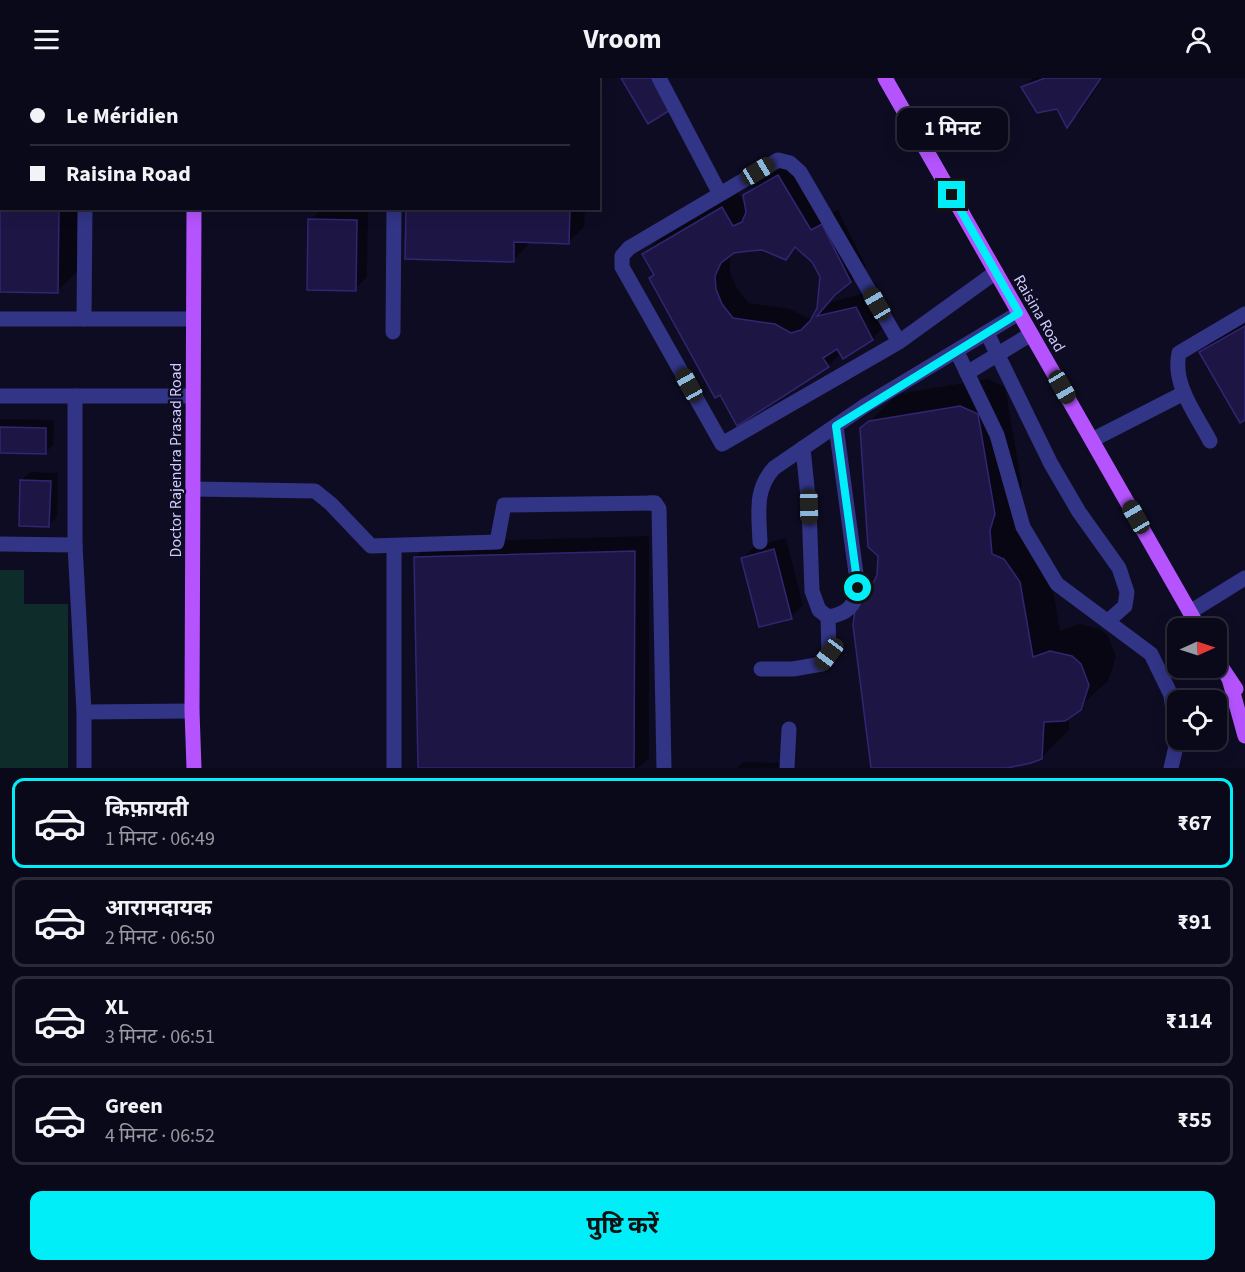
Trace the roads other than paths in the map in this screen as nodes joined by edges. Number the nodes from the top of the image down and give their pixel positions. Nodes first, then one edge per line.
1 (659, 78) edge
2 (885, 78) edge
3 (720, 194) junction
4 (85, 210) edge
5 (194, 210) edge
6 (394, 210) edge
7 (996, 272) junction
8 (1019, 313) junction
9 (1245, 314) edge
10 (0, 319) edge
11 (84, 319) junction
12 (193, 319) junction
13 (393, 332) dead end
14 (987, 333) junction
15 (1031, 334) junction
16 (899, 342) junction
17 (957, 352) junction
18 (997, 355) junction
19 (967, 373) junction
20 (1184, 393) junction
21 (0, 396) edge
22 (75, 396) junction
23 (193, 396) junction
24 (836, 426) junction
25 (1092, 440) junction
26 (1210, 441) dead end
27 (803, 448) junction
28 (193, 489) junction
29 (759, 542) dead end
30 (0, 544) edge
31 (75, 545) junction
32 (394, 546) junction
33 (1245, 578) edge
34 (1190, 612) junction
35 (828, 617) junction
36 (1193, 618) edge
37 (1107, 621) junction
38 (761, 669) dead end
39 (1227, 677) edge
40 (1230, 682) junction
41 (1245, 699) edge
42 (192, 711) junction
43 (84, 712) junction
44 (789, 729) dead end
45 (1245, 736) edge
46 (84, 768) edge
47 (194, 768) edge
48 (394, 768) edge
49 (664, 768) edge
50 (787, 768) edge
51 (1171, 768) edge

1 - 3 street
2 - 7 main road, Raisina Road
3 - 16 street
3 - 16 street
4 - 11 street
5 - 12 main road, Doctor Rajendra Prasad Road
6 - 13 street
7 - 8 main road, Raisina Road
7 - 16 street
8 - 14 street
8 - 15 main road, Raisina Road
9 - 20 street
10 - 11 street
11 - 12 street
12 - 23 main road, Doctor Rajendra Prasad Road
14 - 17 street
14 - 18 street
15 - 18 street
15 - 25 main road, Raisina Road
17 - 19 street
17 - 24 street
18 - 19 street
18 - 37 street
19 - 37 street
20 - 25 street
20 - 26 street
21 - 22 street
22 - 23 street
22 - 31 street
23 - 28 main road, Doctor Rajendra Prasad Road
24 - 27 street
24 - 35 street
25 - 34 main road, Raisina Road
27 - 29 street
27 - 35 street
28 - 32 street
28 - 42 main road, Doctor Rajendra Prasad Road
30 - 31 street
31 - 43 street
32 - 48 street
32 - 49 street
33 - 34 street
34 - 36 main road, Raisina Road
35 - 38 street
37 - 51 street
39 - 40 main road
40 - 41 main road
40 - 45 main road
42 - 43 street
42 - 47 main road, Doctor Rajendra Prasad Road
43 - 46 street
44 - 50 street

